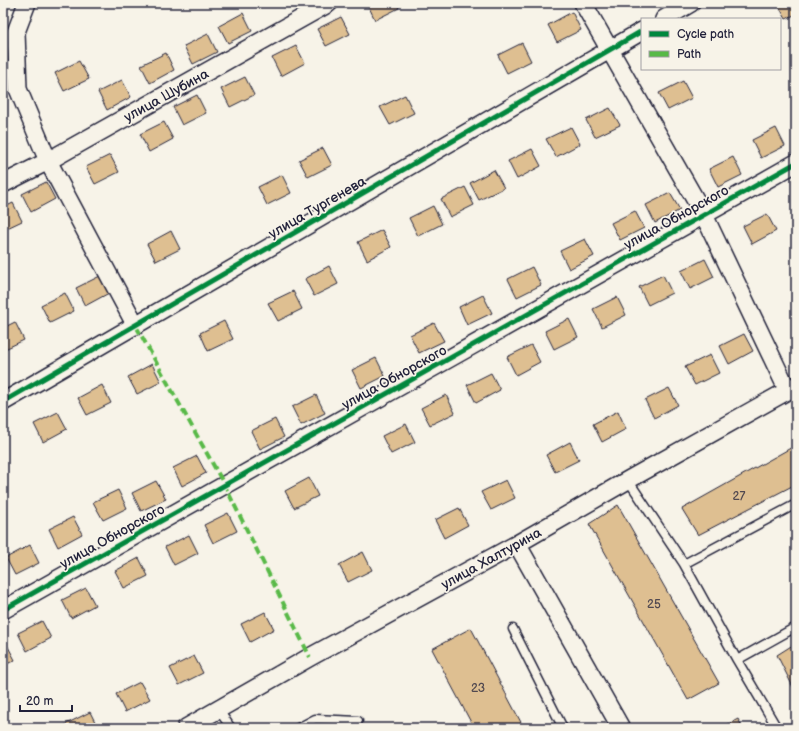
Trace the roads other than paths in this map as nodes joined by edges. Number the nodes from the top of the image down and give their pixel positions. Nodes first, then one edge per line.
1 (27, 3) edge
2 (329, 3) edge
3 (583, 3) edge
4 (691, 3) edge
5 (666, 18) edge
6 (641, 32) edge
7 (610, 50) junction
8 (48, 161) junction
9 (796, 163) edge
10 (3, 184) edge
11 (704, 215) junction
12 (136, 326) junction
13 (792, 388) edge
14 (3, 402) edge
15 (628, 480) junction
16 (796, 504) edge
17 (517, 544) junction
18 (684, 564) junction
19 (3, 610) edge
20 (796, 627) edge
21 (513, 629) dead end
22 (737, 660) junction
23 (218, 709) junction
24 (358, 721) dead end
25 (186, 728) edge
26 (231, 728) edge
27 (298, 728) edge
28 (563, 728) edge
29 (621, 728) edge
30 (777, 728) edge

1 - 8 street
2 - 8 street, улица Шубина
3 - 7 street
4 - 5 street
6 - 7 street, улица Тургенева
7 - 11 street
7 - 12 street, улица Тургенева
8 - 10 street, улица Шубина
8 - 12 street
9 - 11 street, улица Обнорского
11 - 13 street
11 - 19 street, улица Обнорского
12 - 14 street, улица Тургенева
13 - 15 street, улица Халтурина
15 - 17 street, улица Халтурина
15 - 18 lane
16 - 18 lane
17 - 23 street, улица Халтурина
17 - 29 street
18 - 22 lane
20 - 22 lane
21 - 28 lane
22 - 30 lane
23 - 25 street, улица Халтурина
23 - 26 lane
24 - 27 lane

